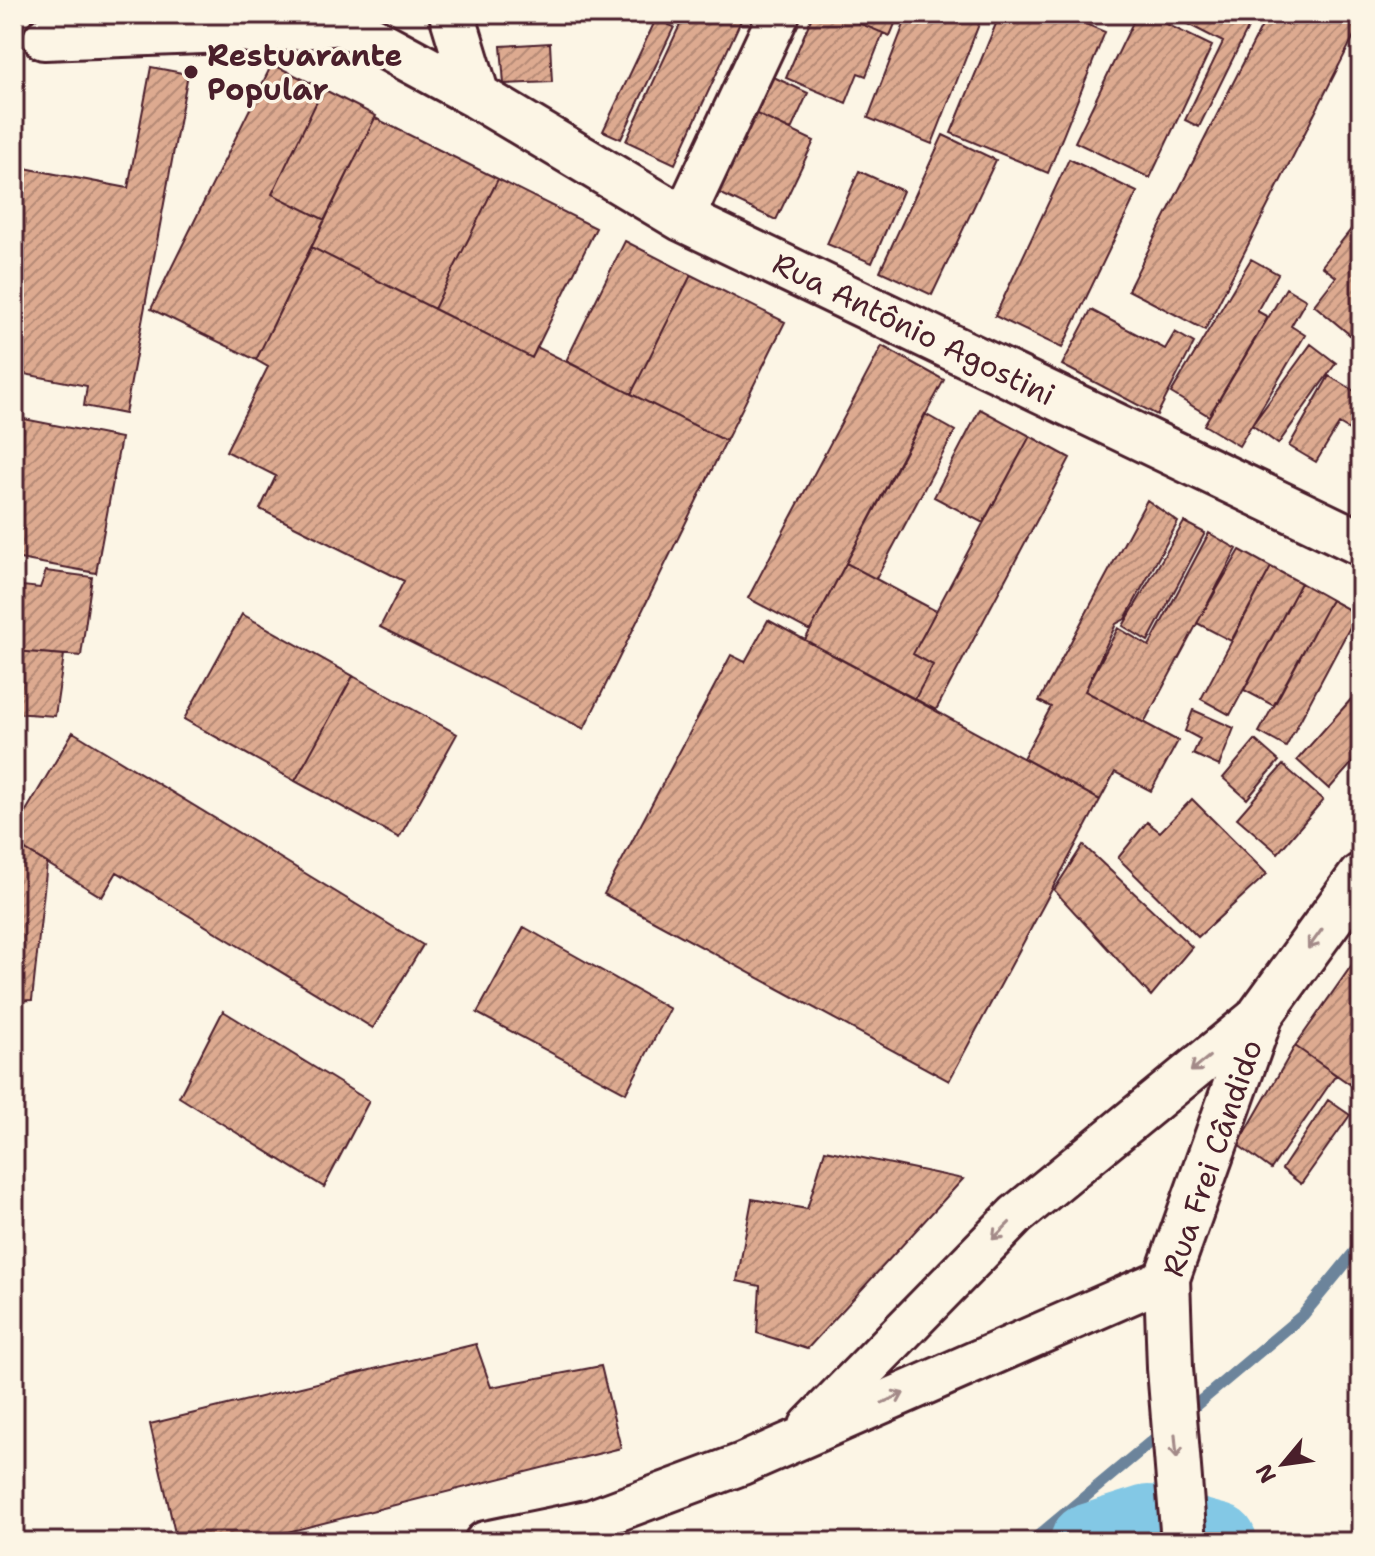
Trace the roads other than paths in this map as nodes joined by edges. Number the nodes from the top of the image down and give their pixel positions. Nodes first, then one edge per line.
1 (75, 14) edge
2 (452, 14) edge
3 (779, 14) edge
4 (344, 18) edge
5 (243, 22) edge
6 (29, 49) edge
7 (477, 96) junction
8 (683, 219) junction
9 (1361, 543) edge
10 (1361, 876) edge
11 (1261, 1014) junction
12 (1167, 1278) junction
13 (796, 1440) junction
14 (485, 1542) edge
15 (1184, 1542) edge

1 - 6 street
2 - 7 main road
3 - 8 street
4 - 5 main road
4 - 7 main road, Rua Antônio Agostini
5 - 6 street
7 - 8 main road, Rua Antônio Agostini
8 - 9 main road, Rua Antônio Agostini
10 -> 11 main road, Rua Frei Cândido
11 - 12 main road, Rua Frei Cândido
11 -> 13 street
13 -> 12 street
12 -> 15 main road, Rua Frei Cândido
13 - 14 street

